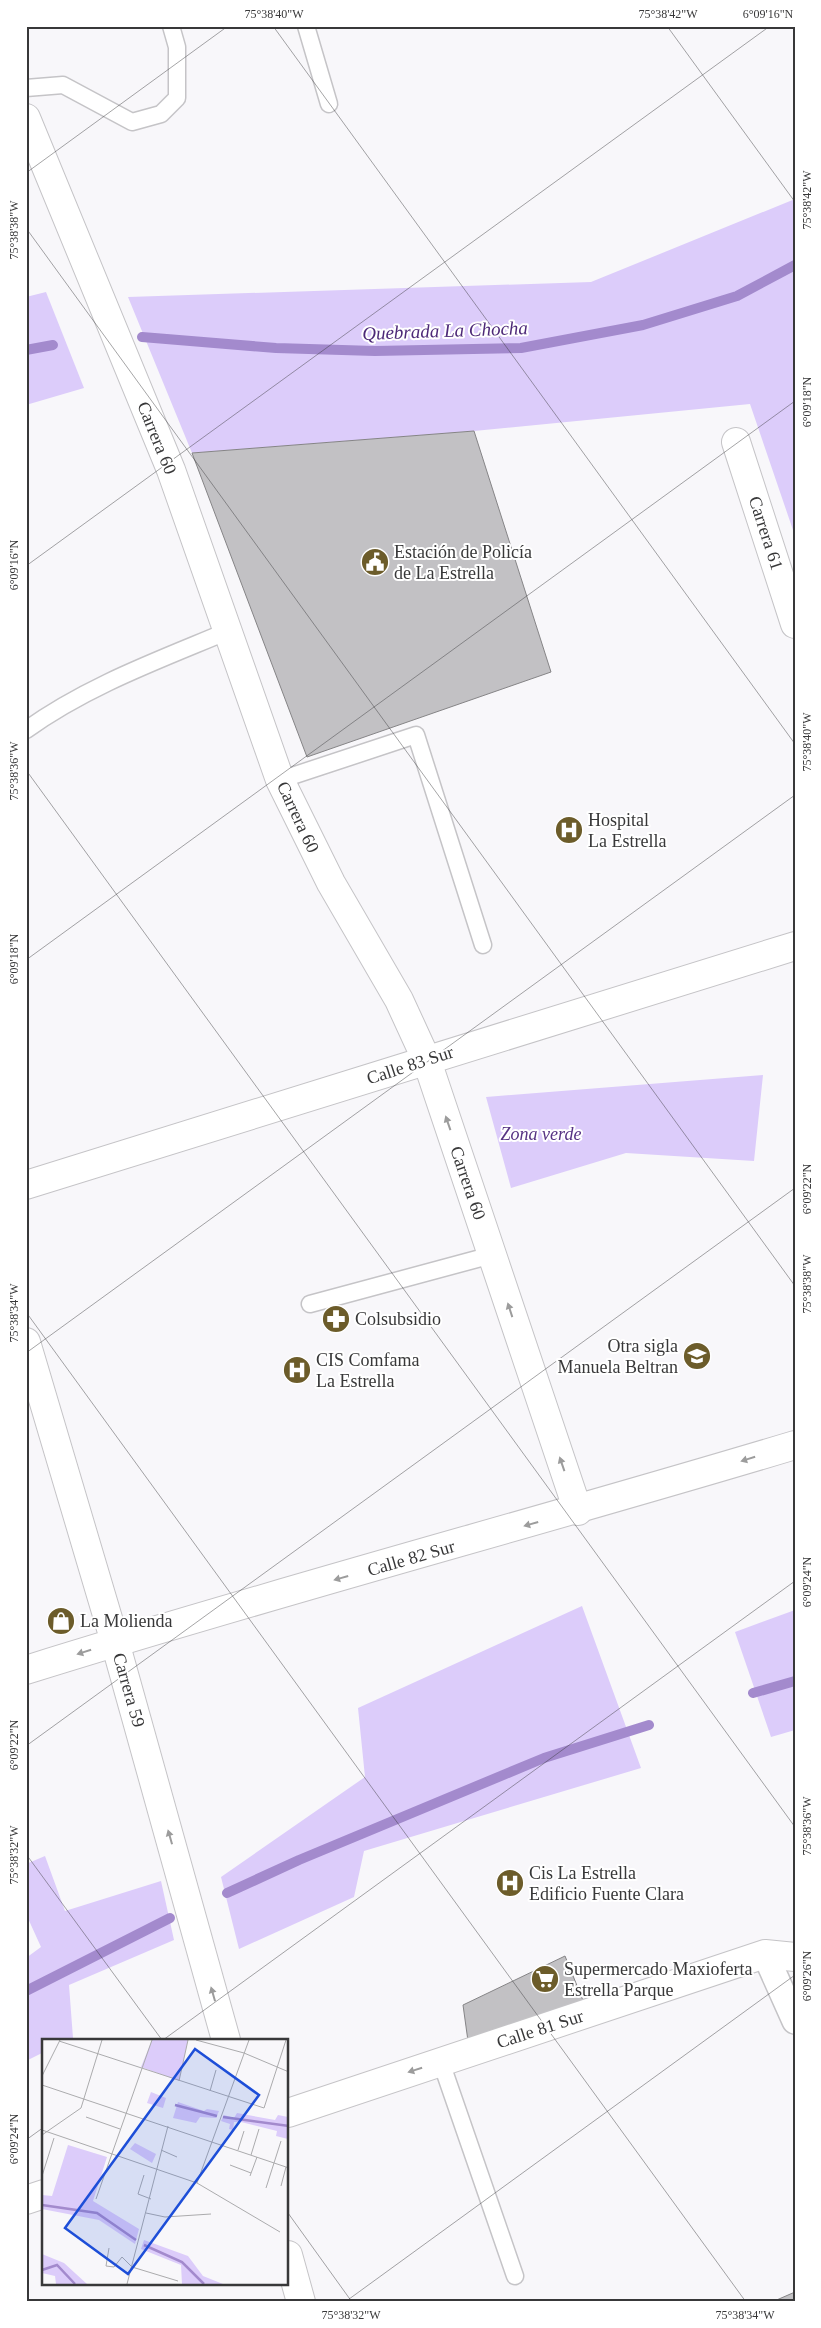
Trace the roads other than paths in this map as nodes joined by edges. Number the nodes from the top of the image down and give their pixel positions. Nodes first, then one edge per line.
1 (171, 26) edge
2 (306, 26) edge
3 (26, 88) edge
4 (329, 104) dead end
5 (26, 118) edge
6 (736, 442) dead end
7 (795, 624) edge
8 (228, 631) junction
9 (26, 730) edge
10 (280, 780) junction
11 (483, 945) dead end
12 (795, 946) edge
13 (427, 1061) junction
14 (26, 1185) edge
15 (492, 1254) junction
16 (310, 1304) dead end
17 (26, 1342) edge
18 (795, 1445) edge
19 (578, 1511) junction
20 (115, 1642) junction
21 (26, 1670) edge
22 (765, 1954) junction
23 (795, 1957) edge
24 (795, 2021) edge
25 (226, 2039) edge
26 (441, 2062) junction
27 (289, 2113) edge
28 (42, 2195) edge
29 (26, 2200) edge
30 (289, 2259) edge
31 (515, 2276) dead end
32 (301, 2302) edge

1 - 3 lane
2 - 4 lane
5 - 8 street, Carrera 60
6 - 7 street, Carrera 61
8 - 9 lane
8 - 10 street, Carrera 60
10 - 11 lane
10 - 13 street, Carrera 60
12 - 13 street, Calle 83 Sur
13 - 14 street, Calle 83 Sur
15 -> 13 street, Carrera 60
15 - 16 lane
19 -> 15 street, Carrera 60
17 - 20 street, Carrera 59
18 -> 19 street, Calle 82 Sur
19 -> 20 street, Calle 82 Sur
20 -> 21 street, Calle 82 Sur
25 -> 20 street, Carrera 59
22 - 23 street, Calle 81 Sur
22 - 24 street
22 - 26 street, Calle 81 Sur
26 -> 27 street, Calle 81 Sur
26 - 31 lane
28 - 29 street
30 - 32 street

